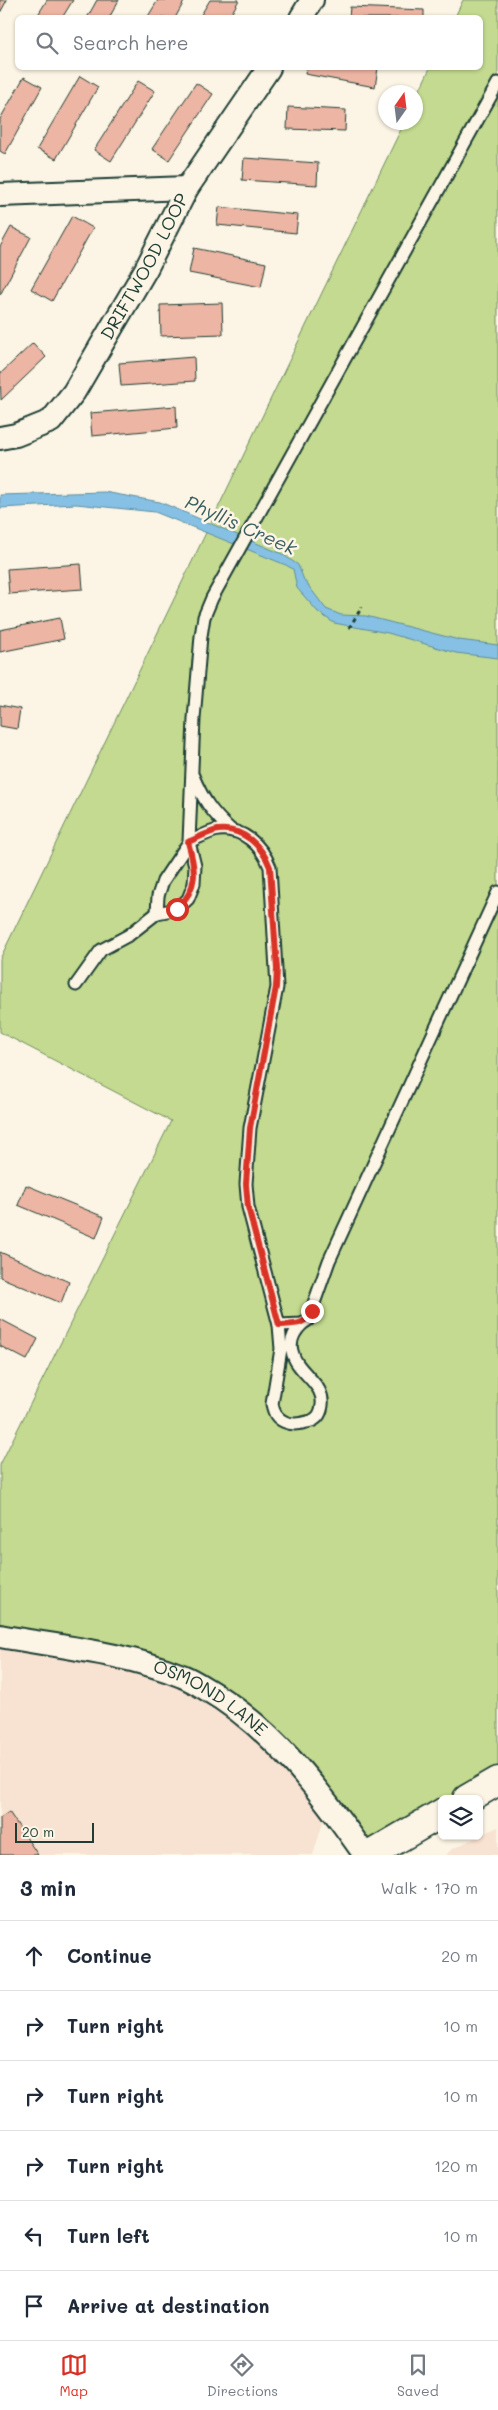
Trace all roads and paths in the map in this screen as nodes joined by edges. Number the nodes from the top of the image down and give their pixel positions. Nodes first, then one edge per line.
1 (312, 0) edge
2 (303, 15) edge
3 (268, 70) edge
4 (498, 83) edge
5 (187, 188) junction
6 (0, 195) edge
7 (0, 438) edge
8 (362, 607) dead end
9 (349, 628) dead end
10 (192, 774) junction
11 (232, 831) junction
12 (188, 842) junction
13 (498, 892) edge
14 (157, 913) junction
15 (76, 985) dead end
16 (302, 1324) junction
17 (279, 1325) junction
18 (0, 1636) edge
19 (498, 1781) edge
20 (474, 1795) edge
21 (438, 1816) edge
22 (365, 1855) edge
23 (370, 1855) edge

1 - 2 street
3 - 5 street, DRIFTWOOD LOOP
4 - 10 lane
5 - 6 street
5 - 7 street, DRIFTWOOD LOOP
8 - 9 path
10 - 11 lane
10 - 12 lane
11 - 12 lane
11 - 17 lane
12 - 14 lane
12 - 14 lane
13 - 16 lane
14 - 15 lane
16 - 17 lane
16 - 17 lane
18 - 22 street, OSMOND LANE
19 - 20 main road
21 - 23 main road

